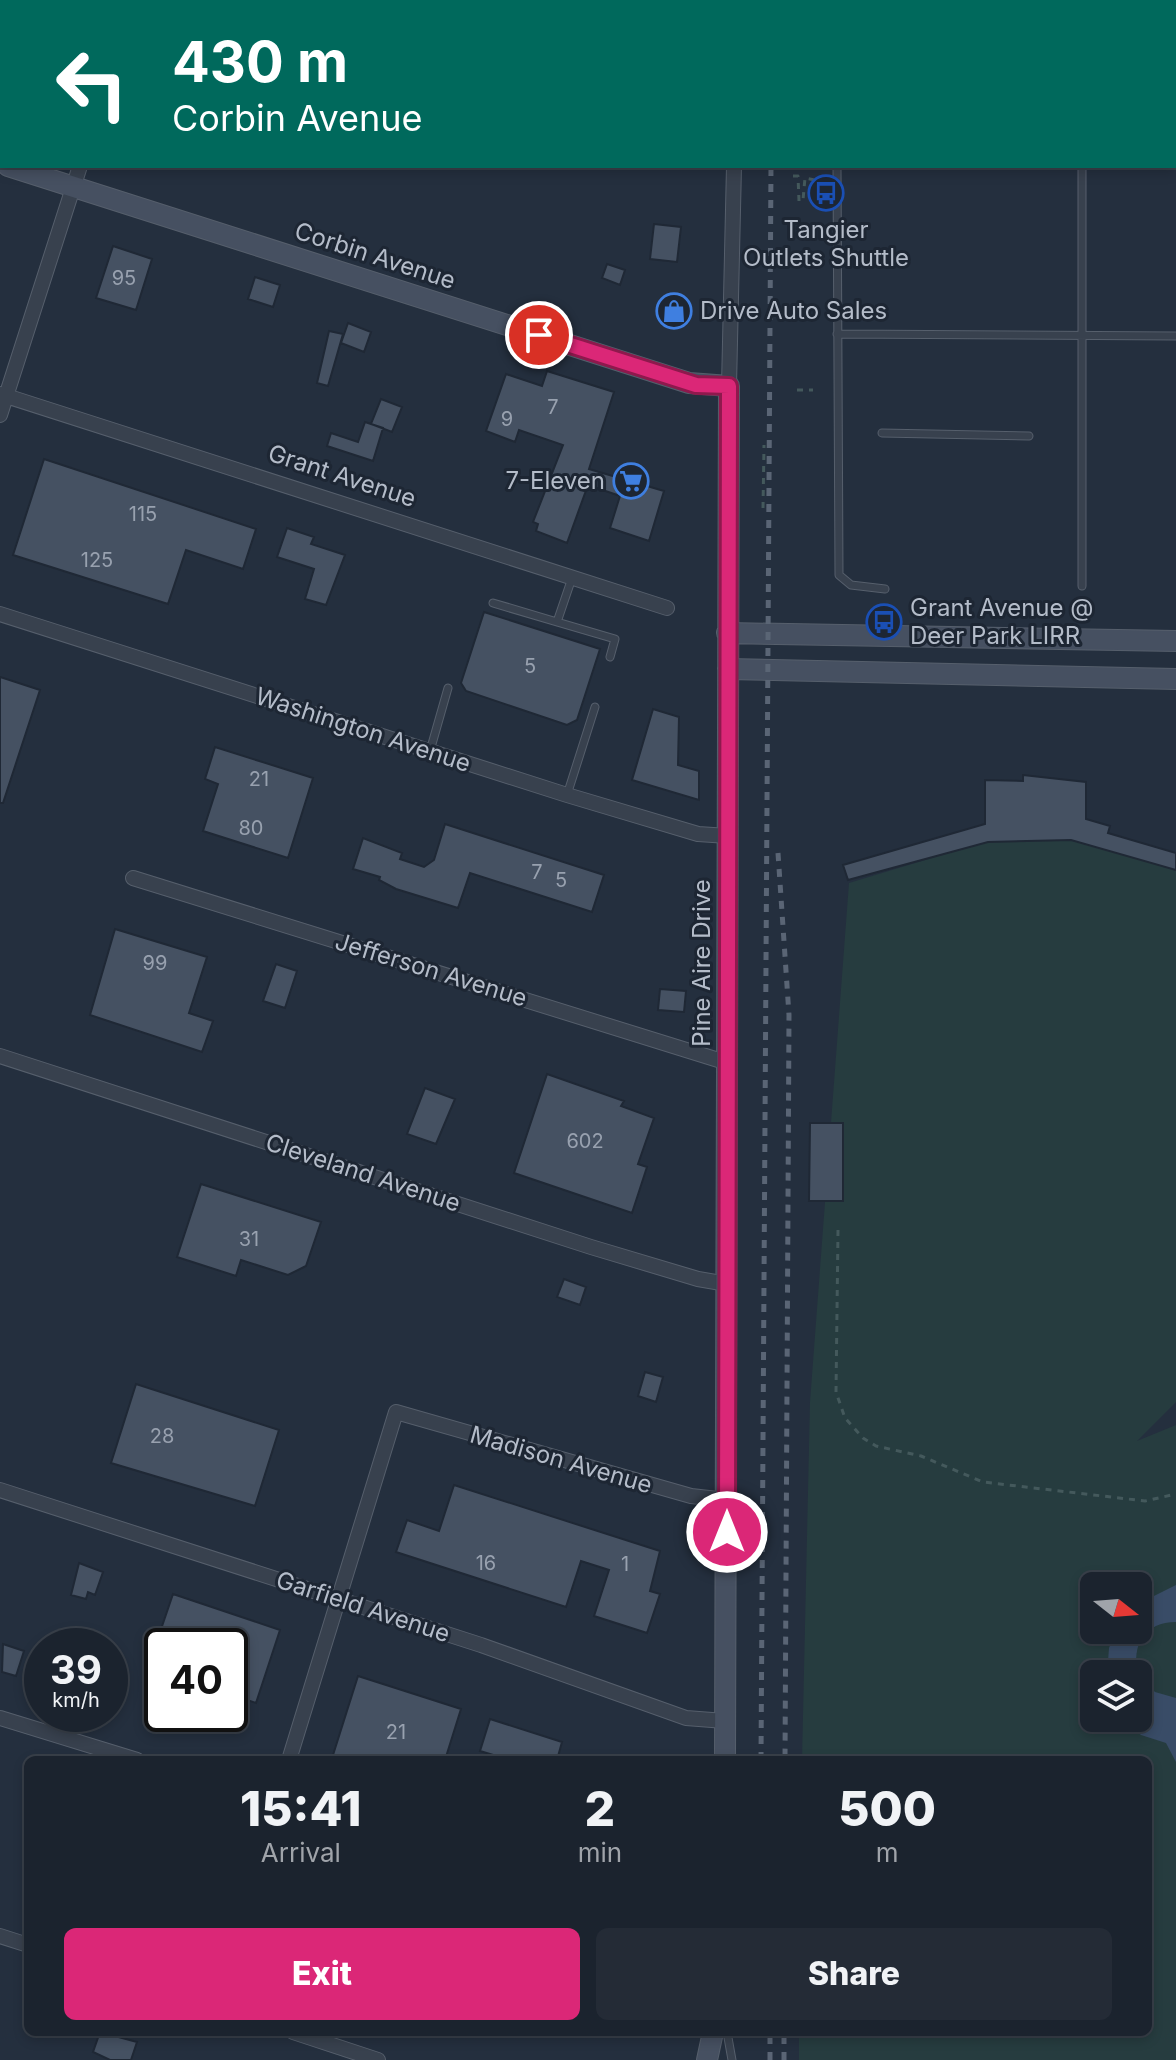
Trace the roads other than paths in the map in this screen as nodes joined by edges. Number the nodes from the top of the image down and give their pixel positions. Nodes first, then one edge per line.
1 (14, 168) edge
2 (79, 168) edge
3 (734, 168) edge
4 (837, 168) edge
5 (1082, 168) edge
6 (73, 187) junction
7 (837, 334) junction
8 (1084, 335) junction
9 (1176, 336) edge
10 (729, 386) junction
11 (3, 395) edge
12 (0, 415) edge
13 (882, 433) dead end
14 (1029, 436) dead end
15 (572, 578) junction
16 (1082, 586) dead end
17 (885, 589) dead end
18 (493, 603) dead end
19 (667, 608) dead end
20 (0, 614) edge
21 (557, 622) junction
22 (727, 633) junction
23 (1176, 641) edge
24 (610, 657) dead end
25 (728, 669) junction
26 (1176, 679) edge
27 (448, 688) dead end
28 (595, 707) dead end
29 (430, 751) junction
30 (567, 795) junction
31 (728, 836) junction
32 (133, 878) dead end
33 (0, 1056) edge
34 (728, 1063) junction
35 (727, 1284) junction
36 (0, 1490) edge
37 (727, 1500) junction
38 (338, 1600) junction
39 (0, 1718) edge
40 (725, 1721) junction
41 (124, 1756) edge
42 (290, 1756) edge
43 (725, 1756) edge
44 (0, 1936) edge
45 (24, 1944) edge
46 (305, 2036) edge
47 (712, 2036) edge
48 (728, 2036) edge
49 (378, 2060) edge
50 (707, 2060) edge
51 (732, 2060) edge

1 - 6 street, Corbin Avenue
2 - 6 street
3 - 10 street, Pine Aire Drive
4 - 7 lane
5 - 8 lane
6 - 10 street, Corbin Avenue
6 - 11 street
7 - 8 lane
7 - 17 lane
8 - 9 lane
8 - 16 lane
10 - 22 street, Pine Aire Drive
11 - 12 street
11 - 15 street, Grant Avenue
13 - 14 lane
15 - 19 street, Grant Avenue
15 - 21 lane
18 - 21 lane
20 - 29 street, Washington Avenue
21 - 24 lane
22 - 23 street
22 - 25 street, Pine Aire Drive
25 - 26 street
25 - 31 street, Pine Aire Drive
27 - 29 lane
28 - 30 lane
29 - 30 street, Washington Avenue
30 - 31 street, Washington Avenue
31 - 34 street, Pine Aire Drive
32 - 34 street, Jefferson Avenue
33 - 35 street, Cleveland Avenue
34 - 35 street, Pine Aire Drive
35 - 37 street, Pine Aire Drive
36 - 38 street, Garfield Avenue
37 - 38 street, Madison Avenue
37 - 40 street, Pine Aire Drive
38 - 40 street, Garfield Avenue
38 - 42 street
39 - 41 street
40 - 43 street, Pine Aire Drive
44 - 45 street
46 - 49 street
47 - 50 street
48 - 51 lane

